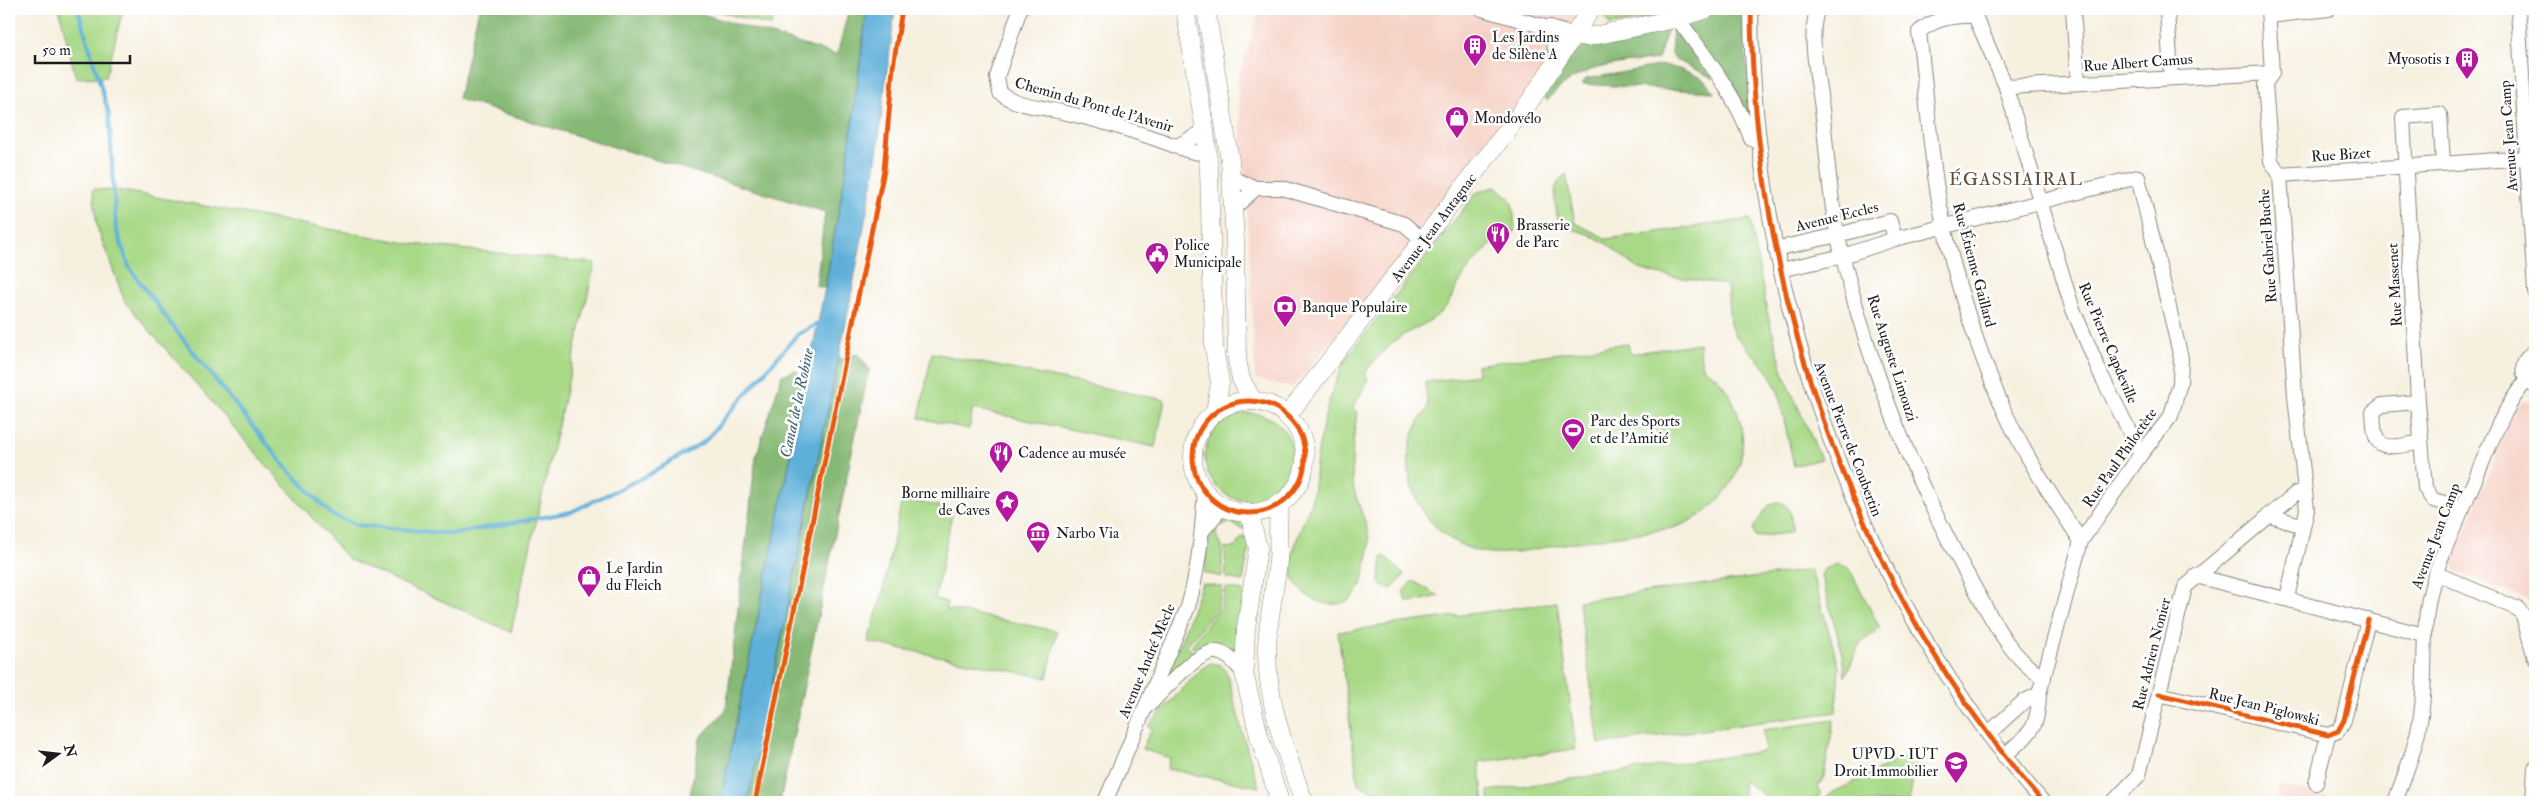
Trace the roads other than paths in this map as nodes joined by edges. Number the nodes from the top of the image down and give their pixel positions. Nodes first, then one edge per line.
1 (1020, 9) edge
2 (1185, 9) edge
3 (1206, 9) edge
4 (1482, 9) edge
5 (1593, 9) edge
6 (1707, 9) edge
7 (1751, 9) edge
8 (1818, 9) edge
9 (2073, 9) edge
10 (2167, 9) edge
11 (2329, 9) edge
12 (2518, 9) edge
13 (1977, 12) edge
14 (2268, 13) edge
15 (1677, 18) junction
16 (1550, 27) junction
17 (1617, 31) junction
18 (1574, 35) junction
19 (1555, 63) junction
20 (2272, 72) junction
21 (2171, 77) junction
22 (2078, 83) junction
23 (2006, 87) junction
24 (1205, 131) junction
25 (1177, 146) junction
26 (1207, 154) junction
27 (2527, 158) junction
28 (2443, 163) junction
29 (2405, 166) junction
30 (2280, 175) junction
31 (1231, 178) junction
32 (1765, 180) junction
33 (1256, 188) junction
34 (2040, 202) junction
35 (1234, 209) junction
36 (1944, 226) junction
37 (1838, 236) junction
38 (1895, 239) junction
39 (1424, 241) junction
40 (1775, 249) junction
41 (1843, 256) junction
42 (1780, 270) junction
43 (2535, 292) edge
44 (2535, 351) edge
45 (2531, 383) edge
46 (1253, 401) junction
47 (2418, 402) junction
48 (1215, 412) junction
49 (1287, 416) junction
50 (2421, 442) junction
51 (2141, 454) junction
52 (2300, 489) junction
53 (1205, 491) junction
54 (1280, 504) junction
55 (1223, 506) junction
56 (2463, 508) junction
57 (1249, 513) junction
58 (2268, 515) junction
59 (2303, 526) junction
60 (1204, 529) junction
61 (2082, 542) junction
62 (2437, 574) junction
63 (2196, 576) junction
64 (2287, 598) junction
65 (2368, 620) junction
66 (2424, 634) junction
67 (2535, 658) edge
68 (1244, 673) junction
69 (2044, 678) junction
70 (2039, 694) junction
71 (2159, 694) junction
72 (1146, 708) junction
73 (1988, 734) junction
74 (2328, 735) junction
75 (2004, 756) junction
76 (2535, 768) edge
77 (2316, 783) dead end
78 (1105, 802) edge
79 (1280, 802) edge
80 (1304, 802) edge
81 (2043, 802) edge
82 (2113, 802) edge
83 (2395, 802) edge
84 (2533, 802) edge

1 - 25 street, Chemin du Pont de l'Avenir
2 - 24 main road
3 - 31 main road
4 - 16 street
5 - 16 street
5 - 17 main road
5 - 18 main road, Avenue Jean Antagnac
6 - 15 main road
7 - 32 street, Avenue Pierre de Coubertin
8 - 37 street, Rue Auguste Limouzi
9 - 22 street
10 - 21 street
11 - 14 street
12 - 27 street, Avenue Jean Camp
13 - 23 street, Rue Pierre Capdeville
13 - 36 street, Rue Étienne Gaillard
14 - 20 street, Rue Gabriel Buche
15 - 17 main road
15 - 32 street, Avenue Pierre de Coubertin
16 - 18 street
16 - 19 street
17 - 18 main road
18 - 19 main road, Avenue Jean Antagnac
19 - 39 main road, Avenue Jean Antagnac
20 - 21 street, Rue Albert Camus
20 - 30 street, Rue Gabriel Buche
21 - 22 street, Rue Albert Camus
22 - 23 street, Rue Albert Camus
23 - 34 street, Rue Pierre Capdeville
24 - 25 street, Chemin du Pont de l'Avenir
24 - 26 main road
25 - 26 street, Chemin du Pont de l'Avenir
26 - 48 main road
27 - 28 street, Rue Bizet
27 - 43 street, Avenue Jean Camp
28 - 29 street, Rue Bizet
28 - 29 street
29 - 30 street, Rue Bizet
29 - 47 street, Rue Massenet
30 - 52 street, Rue Gabriel Buche
31 - 33 street
31 - 35 main road
32 - 40 street, Avenue Pierre de Coubertin
33 - 35 street
33 - 39 street
34 - 36 street
34 - 51 street, Rue Pierre Capdeville
34 - 51 street, Rue Paul Philoctète
35 - 46 main road
36 - 38 street
36 - 61 street, Rue Étienne Gaillard
37 - 38 street, Avenue Eccles
37 - 40 street, Avenue Eccles
37 - 41 street, Rue Auguste Limouzi
38 - 41 street
39 - 49 main road, Avenue Jean Antagnac
40 - 42 street, Avenue Pierre de Coubertin
41 - 42 street
41 - 69 street, Rue Auguste Limouzi
42 - 73 street, Avenue Pierre de Coubertin
44 - 45 street, Avenue Jean Camp
45 - 56 street, Avenue Jean Camp
46 - 48 main road
46 - 49 main road
47 - 50 street, Rue Massenet
47 - 50 street
48 - 53 main road
49 - 54 main road
50 - 56 street, Rue Massenet
51 - 61 street, Rue Paul Philoctète
52 - 58 street, Rue Adrien Nonier
52 - 59 street, Rue Gabriel Buche
53 - 55 main road
53 - 60 street, Avenue André Mècle
54 - 57 main road
54 - 80 main road
55 - 57 main road
55 - 60 street
56 - 62 street, Avenue Jean Camp
57 - 68 main road
58 - 59 street
58 - 63 street, Rue Adrien Nonier
59 - 64 street, Rue Gabriel Buche
60 - 72 street, Avenue André Mècle
61 - 69 street, Rue Paul Philoctète
62 - 66 street, Avenue Jean Camp
62 - 67 street
63 - 64 street
63 - 71 street, Rue Adrien Nonier
64 - 65 street
65 - 66 street
65 - 74 street, Rue Jean Piglowski
66 - 83 street, Avenue Jean Camp
68 - 72 street
68 - 79 main road
69 - 70 street, Rue Paul Philoctète
70 - 73 street
70 - 75 street, Rue Paul Philoctète
71 - 74 street, Rue Jean Piglowski
71 - 82 street, Rue Adrien Nonier
72 - 78 street, Avenue André Mècle
73 - 75 street, Avenue Pierre de Coubertin
74 - 77 street, Rue Jean Piglowski
75 - 81 street, Avenue Pierre de Coubertin
76 - 84 street

